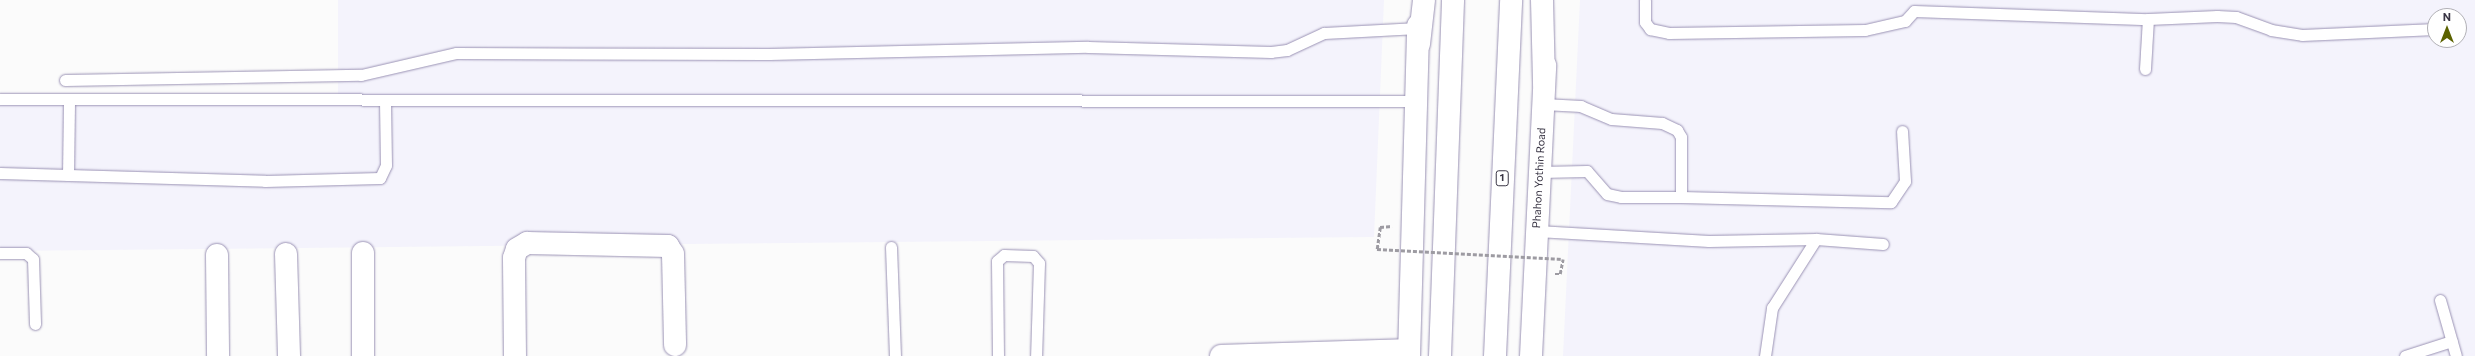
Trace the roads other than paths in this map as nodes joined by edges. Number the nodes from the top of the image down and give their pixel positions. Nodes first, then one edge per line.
1 (1418, 0) edge
2 (1424, 0) edge
3 (1453, 0) edge
4 (1511, 0) edge
5 (1542, 0) edge
6 (1549, 0) edge
7 (1645, 0) edge
8 (1913, 5) edge
9 (2148, 19) junction
10 (2427, 30) edge
11 (1418, 36) junction
12 (2145, 69) dead end
13 (64, 80) dead end
14 (1543, 94) junction
15 (0, 99) edge
16 (69, 100) junction
17 (385, 100) junction
18 (1417, 101) junction
19 (1902, 131) dead end
20 (1540, 172) junction
21 (0, 173) edge
22 (68, 175) junction
23 (1681, 197) junction
24 (1537, 231) junction
25 (1816, 239) junction
26 (1883, 244) dead end
27 (891, 247) dead end
28 (0, 253) edge
29 (363, 253) dead end
30 (286, 254) dead end
31 (217, 255) dead end
32 (2440, 300) dead end
33 (35, 324) dead end
34 (2452, 341) junction
35 (675, 345) dead end
36 (1409, 353) edge
37 (218, 356) edge
38 (289, 356) edge
39 (363, 356) edge
40 (515, 356) edge
41 (895, 356) edge
42 (998, 356) edge
43 (1036, 356) edge
44 (1221, 356) edge
45 (1440, 356) edge
46 (1495, 356) edge
47 (1531, 356) edge
48 (1765, 356) edge
49 (2405, 356) edge
50 (2456, 356) edge

1 - 11 main road
2 - 11 main road
3 - 45 main road
4 - 46 main road, 1
5 - 14 main road
6 - 14 main road, Phahon Yothin Road
7 - 8 lane
8 - 9 lane
9 - 10 lane
9 - 12 lane
11 - 13 lane
11 - 18 main road
14 - 20 main road, Phahon Yothin Road
14 - 23 lane
15 - 16 lane
16 - 17 lane
16 - 22 lane
17 - 18 lane
17 - 22 lane
18 - 36 main road
19 - 23 lane
20 - 23 lane
20 - 24 main road, Phahon Yothin Road
21 - 22 lane
24 - 25 lane
24 - 47 main road, Phahon Yothin Road
25 - 26 lane
25 - 48 lane
27 - 41 lane
28 - 33 lane
29 - 39 main road
30 - 38 main road
31 - 37 main road
32 - 34 lane
34 - 49 lane
34 - 50 lane
35 - 40 main road
36 - 44 main road
42 - 43 lane

